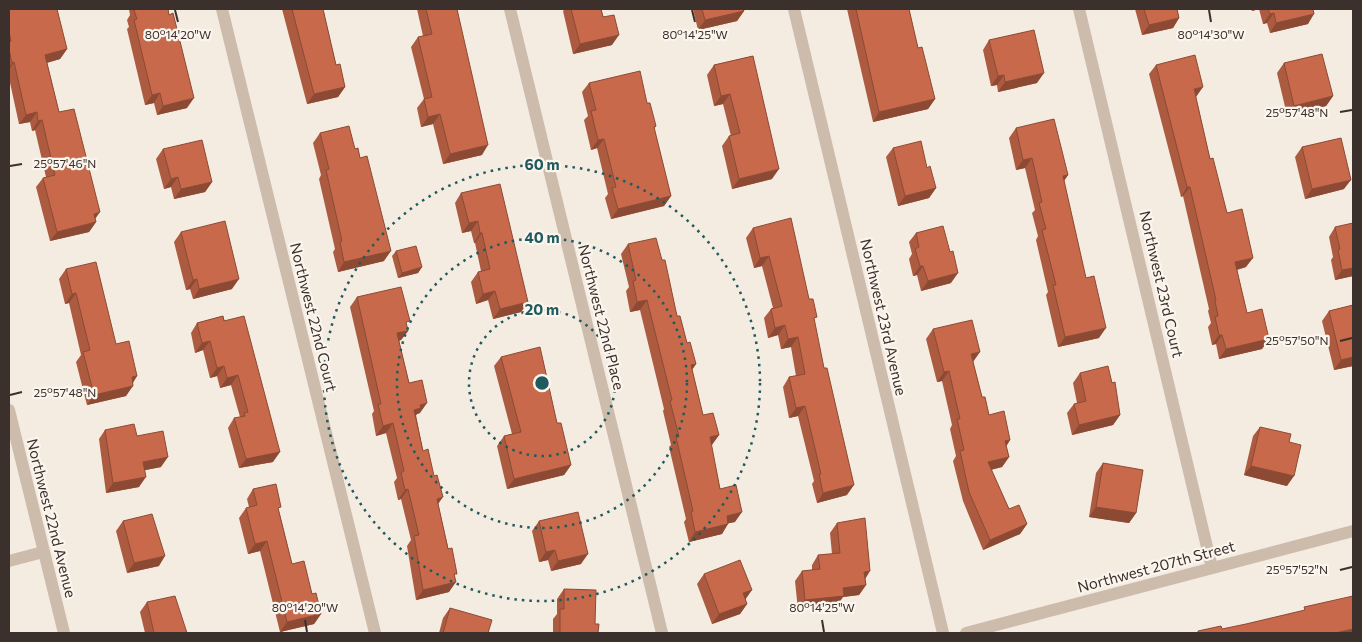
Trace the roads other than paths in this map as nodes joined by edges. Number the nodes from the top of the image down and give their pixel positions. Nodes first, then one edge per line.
1 (222, 9) edge
2 (510, 9) edge
3 (794, 9) edge
4 (1079, 9) edge
5 (9, 410) edge
6 (1353, 531) edge
7 (43, 552) junction
8 (9, 561) edge
9 (1212, 568) junction
10 (64, 633) edge
11 (375, 633) edge
12 (662, 633) edge
13 (943, 633) edge
14 (966, 633) edge

1 - 11 street, Northwest 22nd Court
2 - 12 street, Northwest 22nd Place
3 - 13 street, Northwest 23rd Avenue
4 - 9 street, Northwest 23rd Court
5 - 7 street, Northwest 22nd Avenue
6 - 9 street, Northwest 207th Street
7 - 8 street
7 - 10 street, Northwest 22nd Avenue
9 - 14 street, Northwest 207th Street

